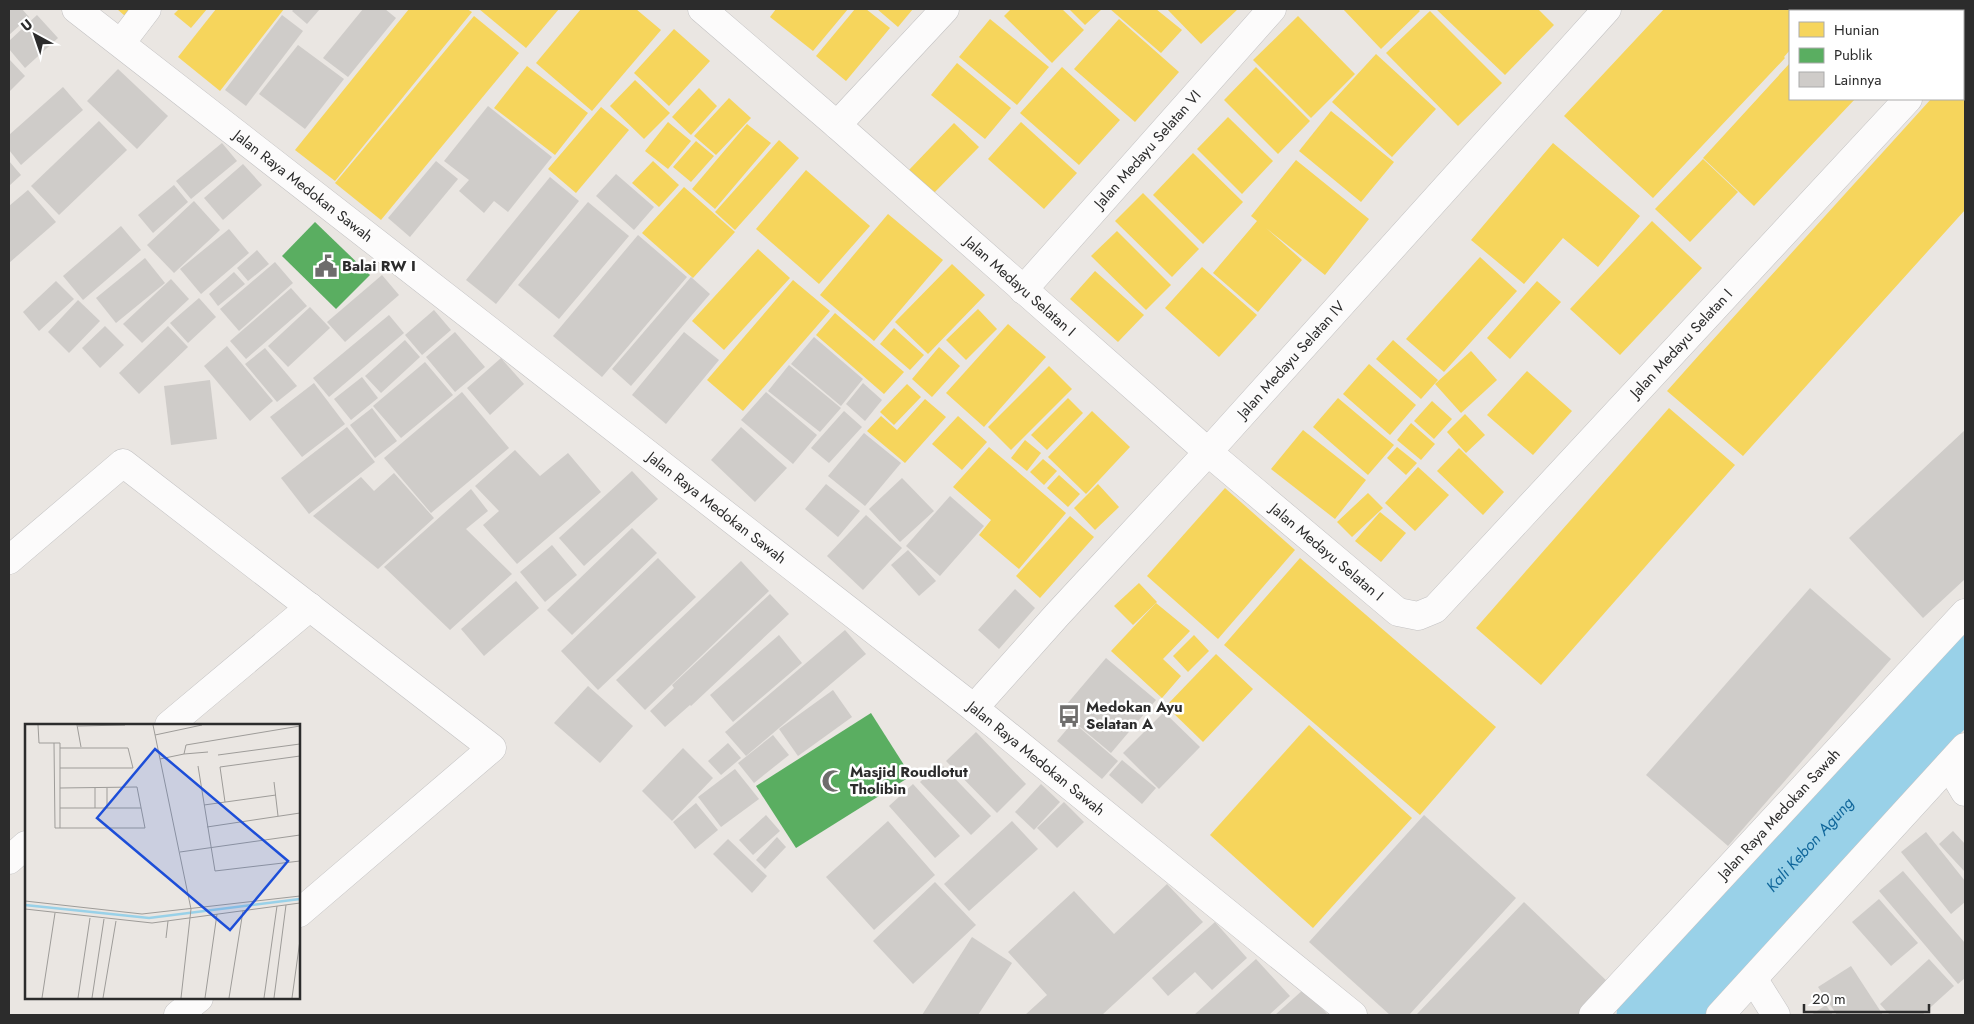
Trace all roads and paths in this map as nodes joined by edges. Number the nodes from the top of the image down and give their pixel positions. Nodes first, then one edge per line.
1 (76, 9) edge
2 (147, 9) edge
3 (702, 9) edge
4 (945, 9) edge
5 (1272, 9) edge
6 (1607, 9) edge
7 (121, 43) junction
8 (1907, 100) edge
9 (837, 125) junction
10 (1023, 290) junction
11 (1208, 452) junction
12 (9, 560) edge
13 (310, 607) junction
14 (1965, 612) edge
15 (974, 708) junction
16 (170, 724) edge
17 (1957, 756) edge
18 (1965, 792) edge
19 (300, 912) edge
20 (1754, 980) junction
21 (198, 999) edge
22 (178, 1015) edge
23 (1353, 1015) edge
24 (1593, 1015) edge
25 (1720, 1015) edge
26 (1776, 1015) edge

1 - 7 street, Jalan Raya Medokan Sawah
2 - 7 street
3 - 9 street, Jalan Medayu Selatan I
4 - 9 street
5 - 10 street, Jalan Medayu Selatan VI
6 - 11 street, Jalan Medayu Selatan IV
7 - 15 street, Jalan Raya Medokan Sawah
8 - 11 street, Jalan Medayu Selatan I
9 - 10 street, Jalan Medayu Selatan I
10 - 11 street, Jalan Medayu Selatan I
11 - 15 street, Jalan Medayu Selatan IV
12 - 13 street
13 - 16 street
13 - 19 street
14 - 24 street, Jalan Raya Medokan Sawah
15 - 23 street, Jalan Raya Medokan Sawah
17 - 18 street
17 - 20 street
20 - 25 street
20 - 26 street
21 - 22 street

